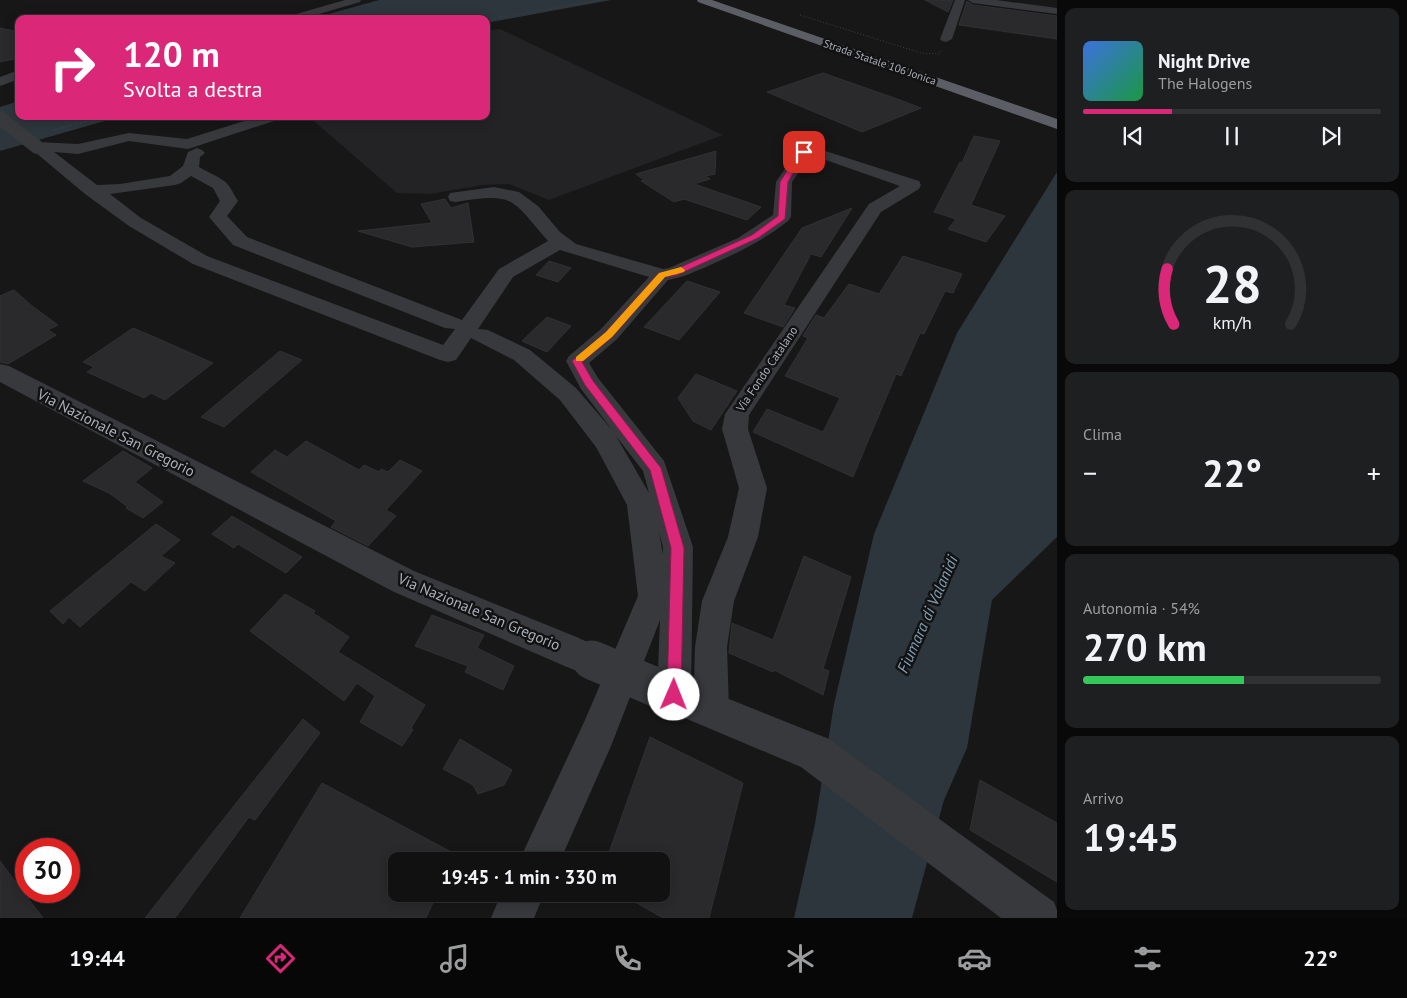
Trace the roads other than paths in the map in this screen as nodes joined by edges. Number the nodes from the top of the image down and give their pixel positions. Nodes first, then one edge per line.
1 (356, 0) edge
2 (702, 0) edge
3 (720, 0) edge
4 (960, 0) edge
5 (973, 0) edge
6 (1055, 0) edge
7 (1056, 11) edge
8 (304, 15) edge
9 (946, 40) road end
10 (15, 68) edge
11 (0, 82) edge
12 (1057, 115) edge
13 (0, 118) edge
14 (263, 120) edge
15 (280, 120) edge
16 (1057, 124) edge
17 (166, 142) junction
18 (37, 147) junction
19 (192, 162) junction
20 (92, 190) junction
21 (456, 197) dead end
22 (559, 243) junction
23 (662, 275) junction
24 (0, 372) edge
25 (674, 695) junction
26 (711, 710) junction
27 (542, 852) edge
28 (520, 902) edge
29 (512, 918) edge
30 (1038, 918) edge

1 - 8 street
2 - 16 highway, Strada Statale 106 Jonica
3 - 12 highway, Strada Statale 106 Jonica
4 - 9 street
5 - 7 street
6 - 7 street
10 - 11 street
13 - 18 street, bridge
14 - 17 street
15 - 19 street
17 - 18 street
17 - 19 street
18 - 20 street
19 - 20 street
19 - 27 street
20 - 22 street
21 - 22 street
22 - 23 street
23 - 25 street
23 - 26 street, Via Fondo Catalano
24 - 25 street, Via Nazionale San Gregorio, bridge
25 - 26 street, Via Nazionale San Gregorio
26 - 30 street, Via Nazionale San Gregorio
28 - 29 street

